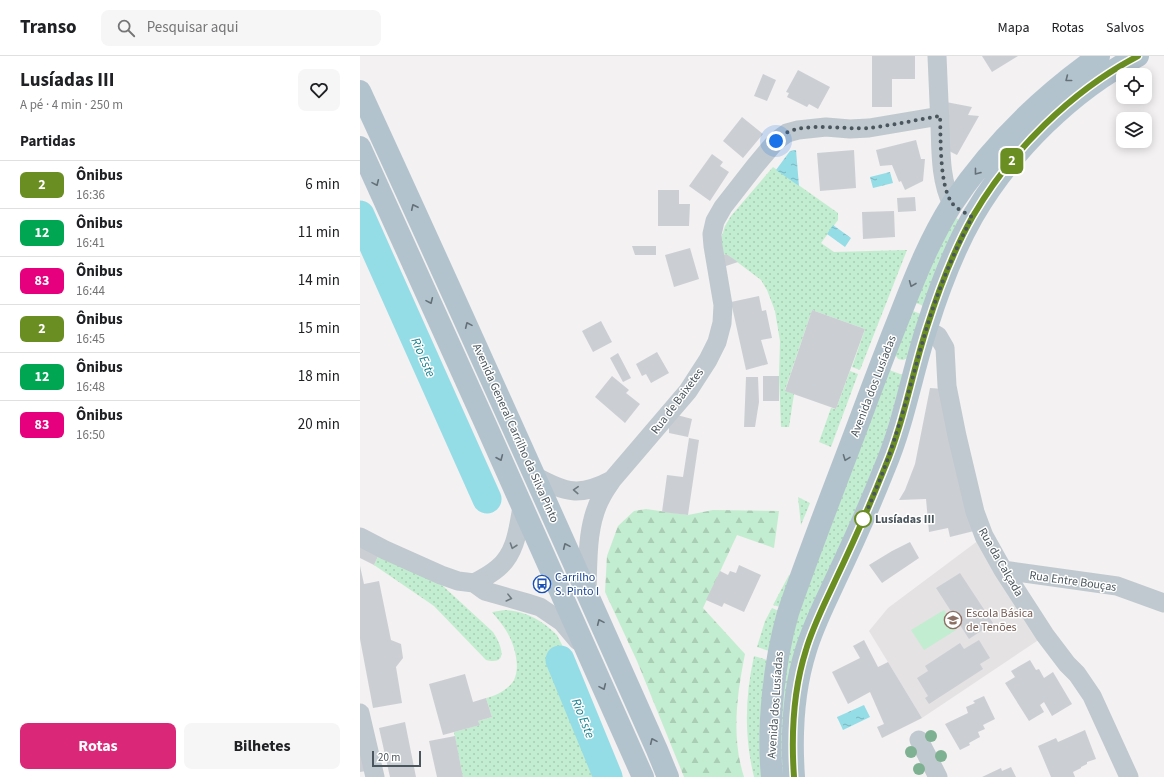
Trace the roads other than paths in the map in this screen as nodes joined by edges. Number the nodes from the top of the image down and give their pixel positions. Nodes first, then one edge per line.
1 (937, 56) edge
2 (1099, 56) edge
3 (1138, 56) edge
4 (360, 91) edge
5 (940, 116) junction
6 (360, 147) edge
7 (952, 204) junction
8 (972, 217) junction
9 (926, 329) junction
10 (885, 352) junction
11 (916, 363) junction
12 (535, 476) junction
13 (612, 480) junction
14 (522, 508) junction
15 (360, 537) edge
16 (1003, 570) junction
17 (474, 584) junction
18 (587, 594) junction
19 (1164, 602) edge
20 (587, 652) junction
21 (360, 713) edge
22 (919, 740) dead end
23 (374, 777) edge
24 (643, 777) edge
25 (668, 777) edge
26 (772, 777) edge
27 (794, 777) edge
28 (938, 777) edge
29 (1129, 777) edge

1 - 5 street
2 -> 7 main road, Avenida dos Lusíadas
3 - 8 main road, Avenida dos Lusíadas
12 -> 4 main road, Avenida General Carrilho da Silva Pinto
5 - 7 street
5 - 13 street, Rua de Baixetes
6 -> 14 main road, Avenida General Carrilho da Silva Pinto
7 - 8 main road
7 -> 10 main road, Avenida dos Lusíadas
8 - 9 main road, Avenida dos Lusíadas
9 - 11 main road, Avenida dos Lusíadas
9 - 16 street, Rua da Calçada
10 - 11 main road
10 -> 26 main road, Avenida dos Lusíadas
11 - 27 main road, Avenida dos Lusíadas
13 -> 12 street, Rua de Baixetes
18 -> 12 main road, Avenida General Carrilho da Silva Pinto
13 - 18 street, Rua de Baixetes
14 -> 17 street
14 - 20 main road, Avenida General Carrilho da Silva Pinto
15 - 17 street
16 - 19 street, Rua Entre Bouças
16 - 29 street, Rua da Calçada
17 -> 20 street
25 -> 18 main road, Avenida General Carrilho da Silva Pinto
20 -> 24 main road, Avenida General Carrilho da Silva Pinto
21 - 23 street
22 - 28 street

